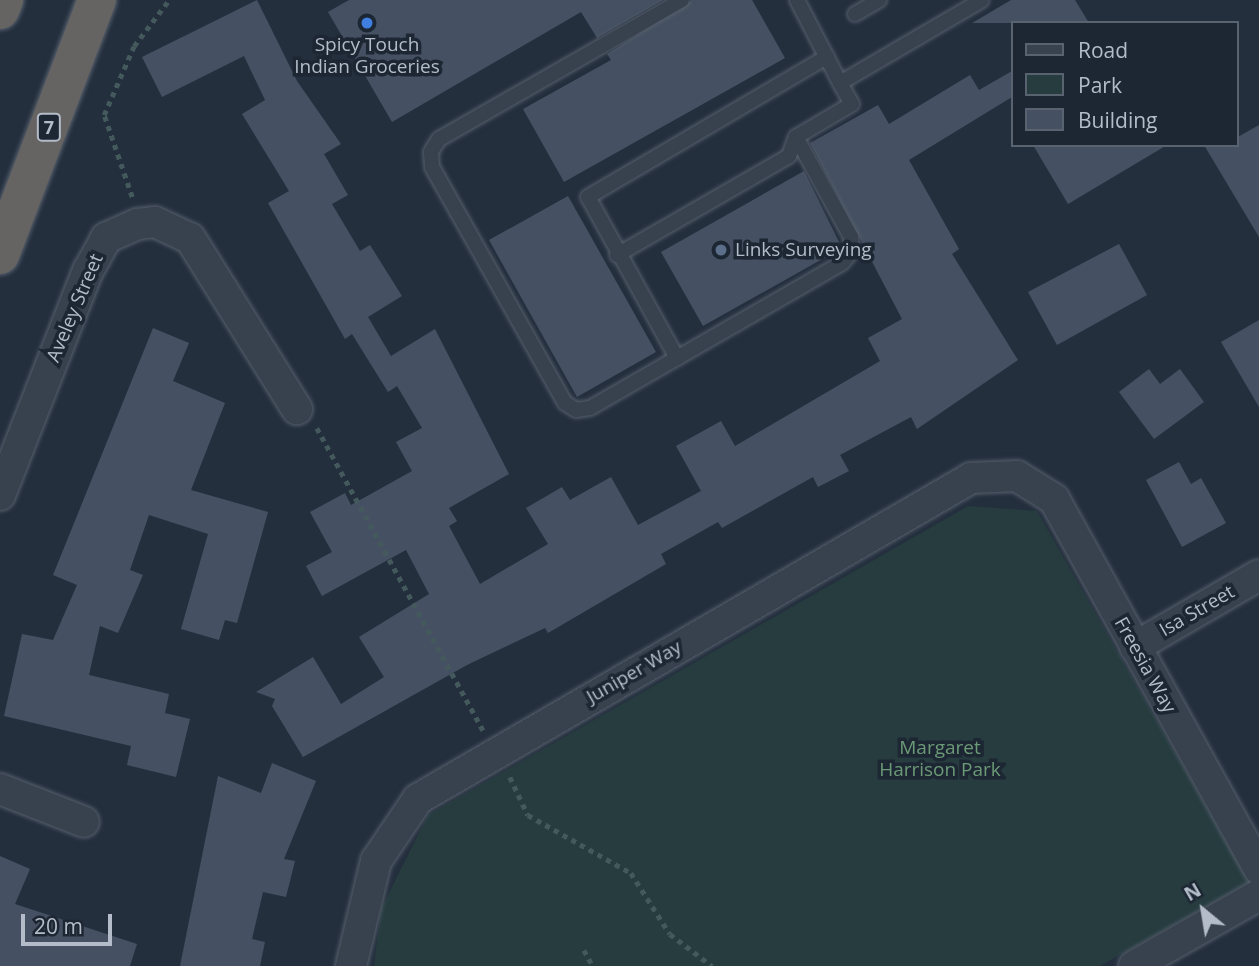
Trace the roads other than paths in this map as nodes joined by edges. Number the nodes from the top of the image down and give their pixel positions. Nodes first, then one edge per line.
1 (4, 0) edge
2 (97, 0) edge
3 (682, 0) edge
4 (797, 0) edge
5 (879, 0) edge
6 (982, 0) edge
7 (0, 10) edge
8 (855, 14) dead end
9 (827, 58) junction
10 (840, 83) junction
11 (796, 137) junction
12 (0, 255) edge
13 (617, 255) junction
14 (677, 358) junction
15 (297, 410) road end
16 (1017, 476) joint
17 (0, 495) edge
18 (1259, 575) edge
19 (1135, 647) junction
20 (0, 789) edge
21 (84, 822) dead end
22 (1259, 869) edge
23 (1259, 895) edge
24 (351, 966) edge
25 (1134, 966) edge

1 - 7 highway
2 - 12 highway, 7
3 - 14 lane
4 - 9 lane
5 - 8 lane
6 - 10 lane
9 - 10 lane
9 - 13 lane
10 - 11 lane
11 - 13 lane
11 - 14 lane
13 - 14 lane
15 - 17 street, Aveley Street
16 - 19 street, Freesia Way
16 - 24 street, Juniper Way
18 - 19 street, Isa Street
19 - 22 street, Freesia Way
20 - 21 street
23 - 25 street

